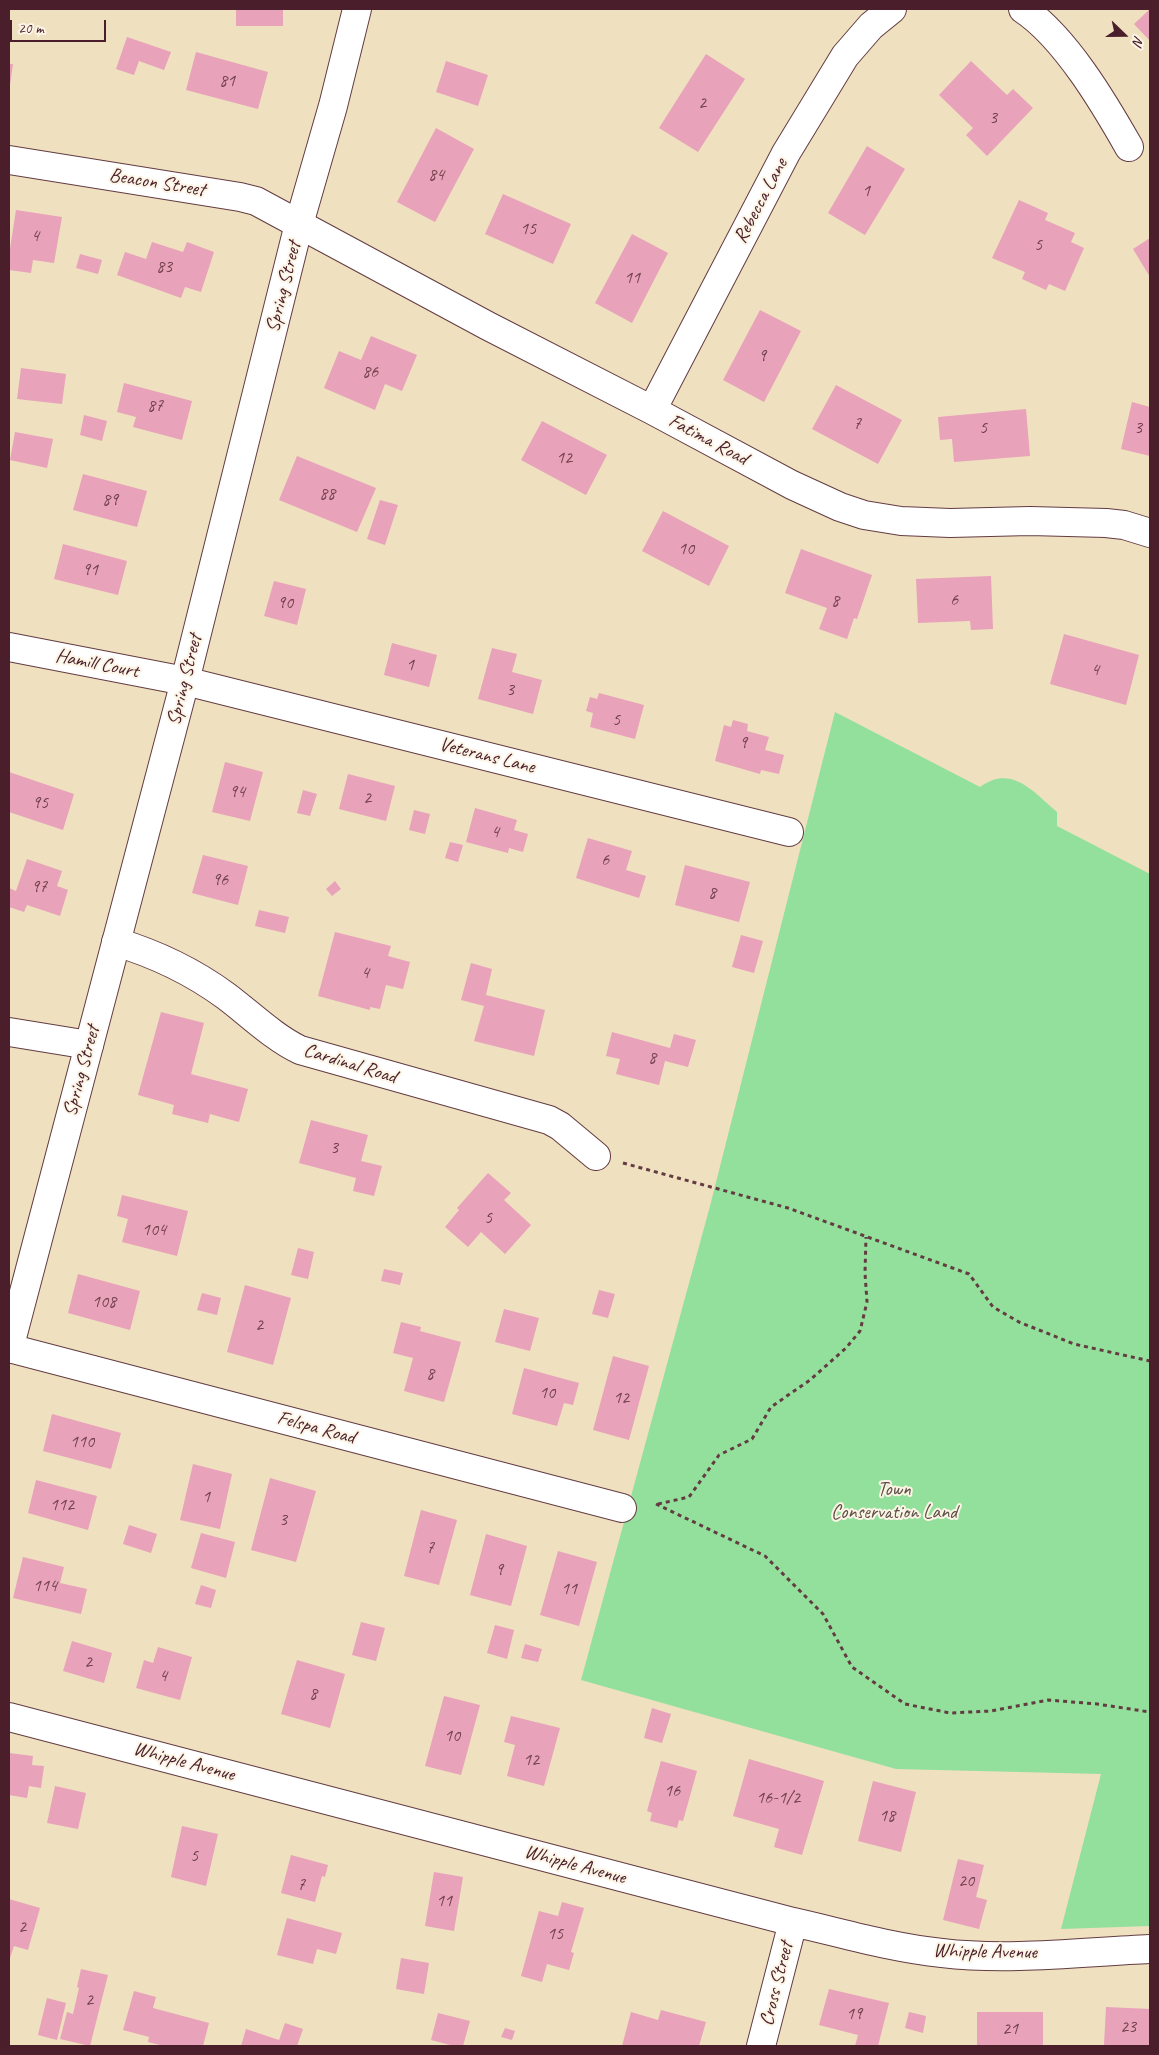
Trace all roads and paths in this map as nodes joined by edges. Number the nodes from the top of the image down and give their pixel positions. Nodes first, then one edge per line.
1 (357, 9) edge
2 (892, 9) edge
3 (1022, 9) edge
4 (1129, 147) dead end
5 (9, 160) edge
6 (300, 224) junction
7 (652, 410) junction
8 (1150, 533) edge
9 (9, 647) edge
10 (185, 681) junction
11 (789, 832) dead end
12 (116, 942) junction
13 (9, 1032) edge
14 (89, 1045) junction
15 (596, 1156) joint
16 (866, 1237) junction
17 (9, 1349) edge
18 (1150, 1361) edge
19 (656, 1504) junction
20 (622, 1508) joint
21 (1150, 1712) edge
22 (9, 1717) edge
23 (793, 1922) junction
24 (1150, 1949) edge
25 (761, 2046) edge

1 - 6 street, Spring Street
2 - 7 street, Rebecca Lane
3 - 4 street
5 - 6 street, Beacon Street
6 - 7 street, Fatima Road
6 - 10 street, Spring Street
7 - 8 street, Fatima Road
9 - 10 street, Hamill Court
10 - 11 street, Veterans Lane
10 - 12 street, Spring Street
12 - 14 street, Spring Street
12 - 15 street, Cardinal Road
13 - 14 street
14 - 17 street, Spring Street
15 - 16 path
16 - 18 path
16 - 19 path
17 - 20 street, Felspa Road
19 - 20 path
19 - 21 path
22 - 23 street, Whipple Avenue
23 - 24 street, Whipple Avenue
23 - 25 street, Cross Street

